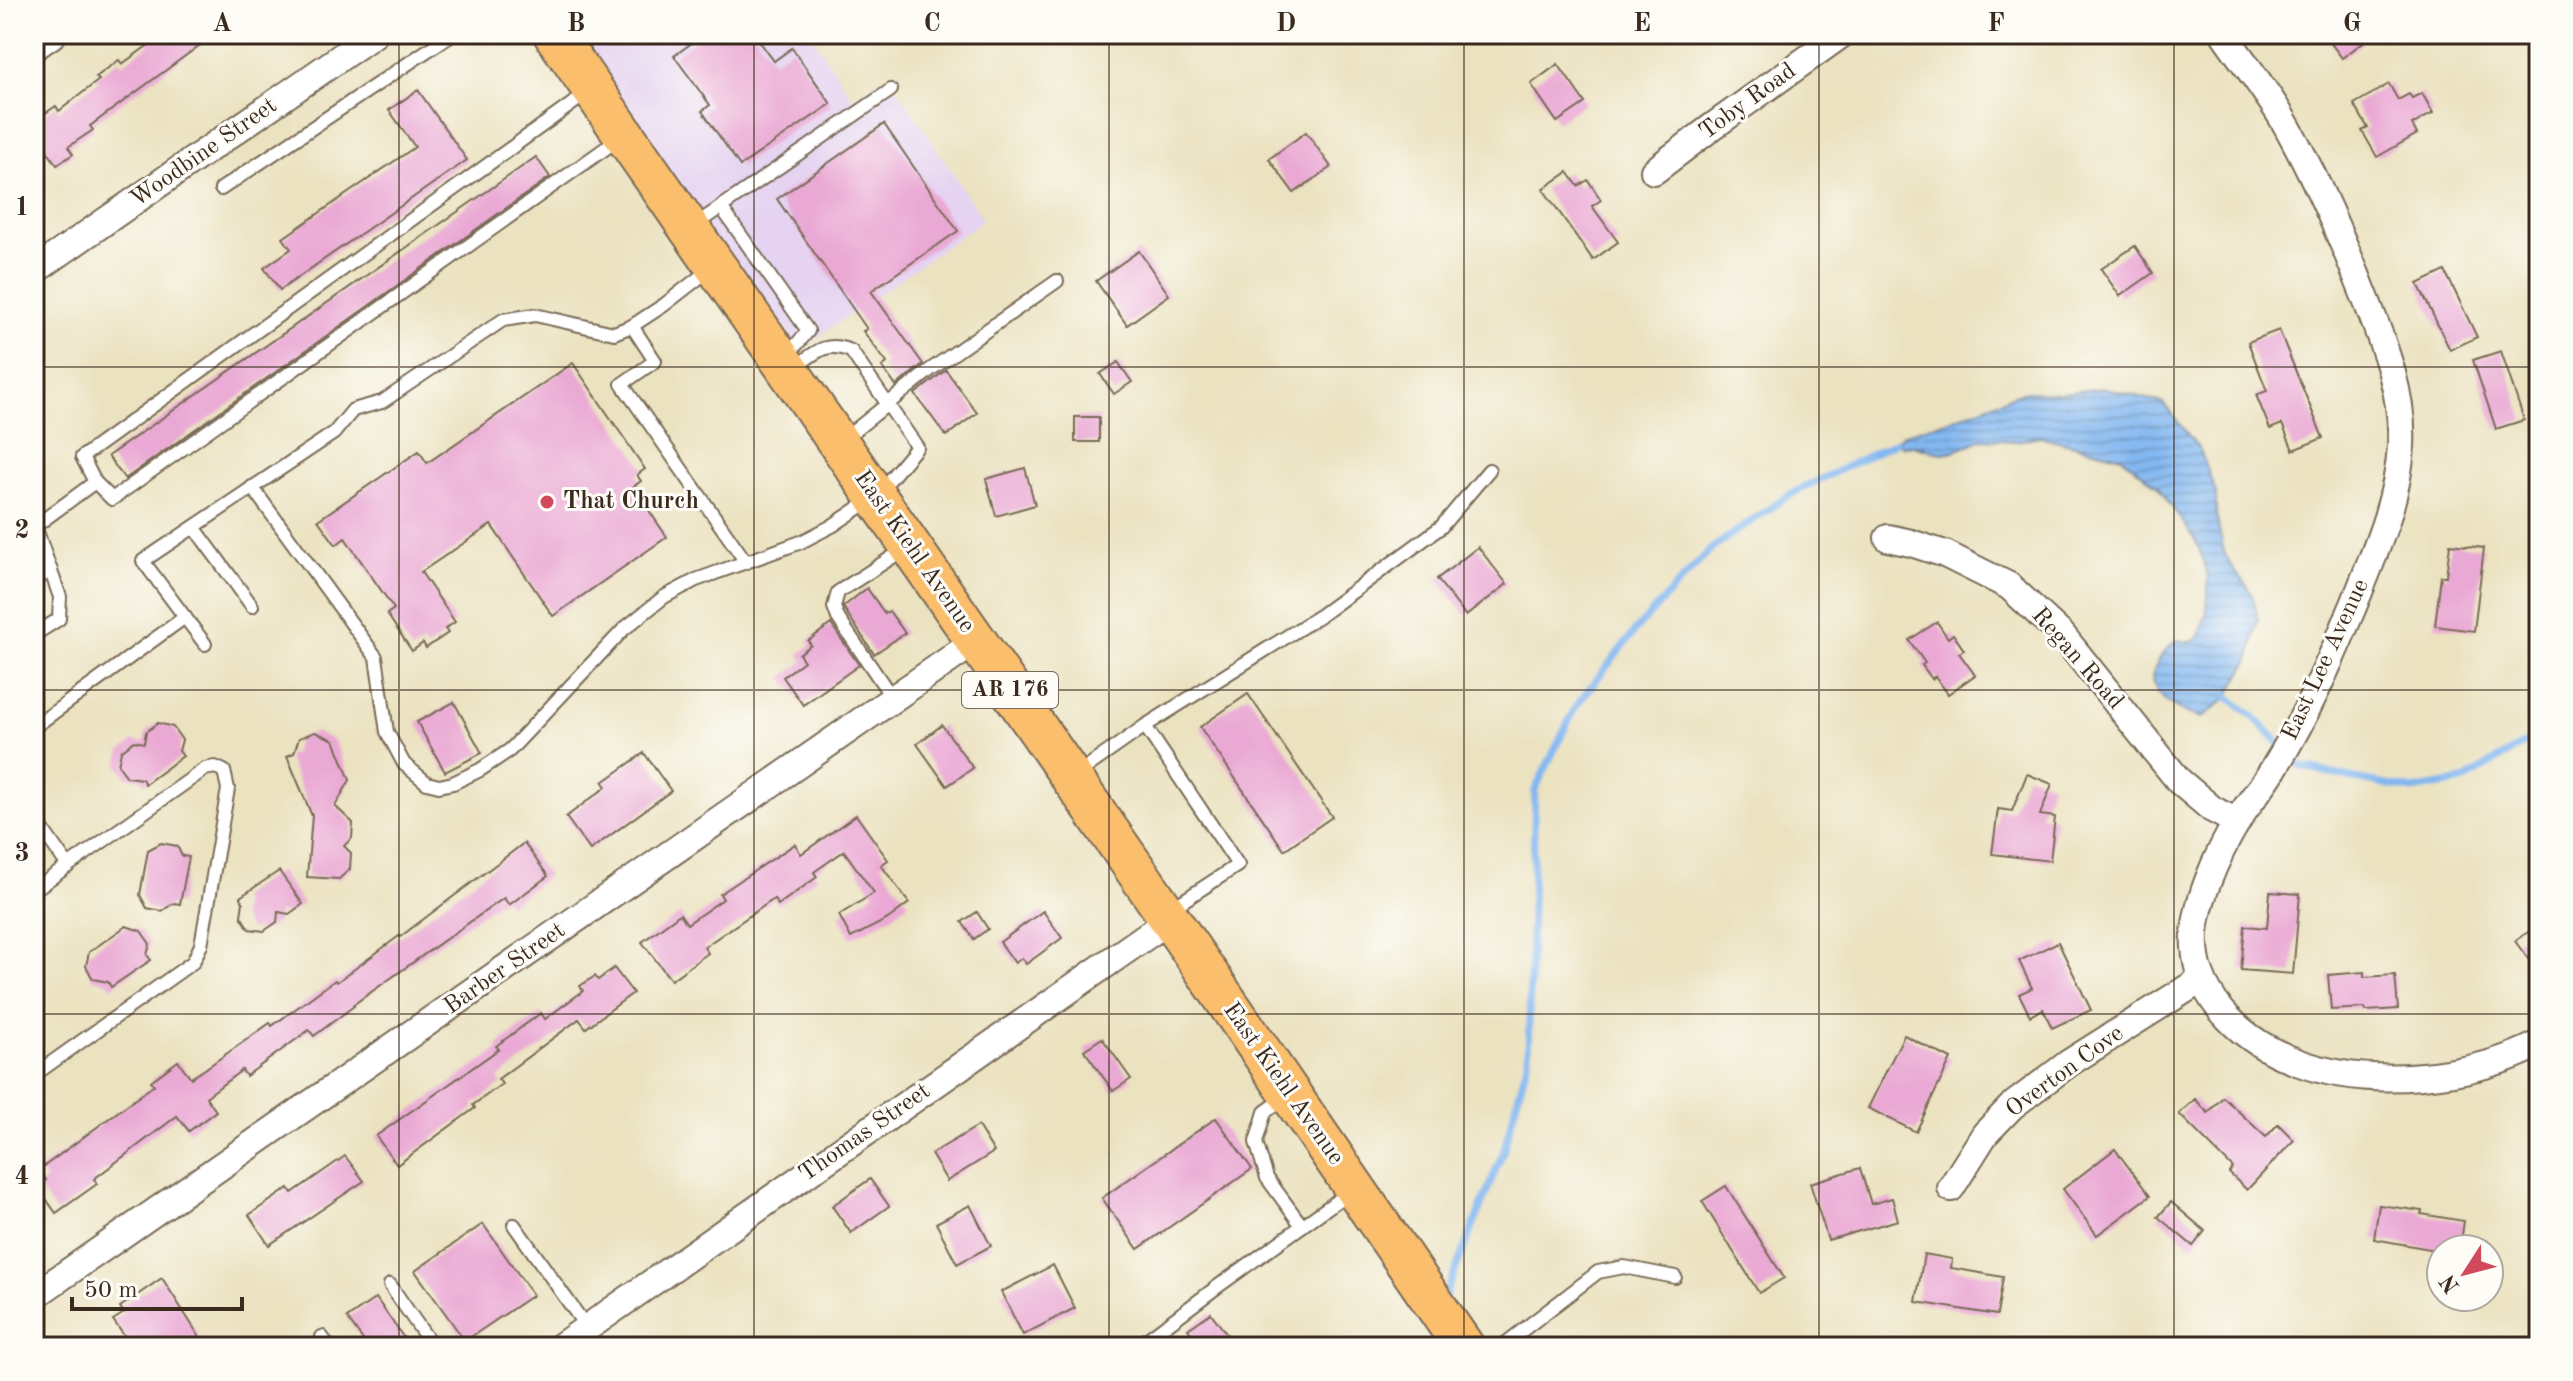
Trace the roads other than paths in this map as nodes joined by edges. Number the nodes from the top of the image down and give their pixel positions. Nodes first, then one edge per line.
1 (53, 34) edge
2 (374, 34) edge
3 (452, 34) edge
4 (554, 34) edge
5 (1842, 34) edge
6 (2224, 34) edge
7 (34, 47) edge
8 (592, 89) junction
9 (891, 90) dead end
10 (624, 135) junction
11 (1654, 171) dead end
12 (221, 189) dead end
13 (705, 218) junction
14 (715, 265) junction
15 (34, 271) edge
16 (1057, 281) dead end
17 (632, 326) junction
18 (786, 367) junction
19 (889, 403) junction
20 (839, 444) junction
21 (1489, 470) dead end
22 (95, 482) junction
23 (252, 487) junction
24 (875, 497) junction
25 (35, 527) edge
26 (194, 527) junction
27 (1888, 538) dead end
28 (910, 546) junction
29 (746, 562) junction
30 (51, 570) junction
31 (34, 581) edge
32 (252, 606) dead end
33 (185, 617) junction
34 (34, 635) edge
35 (976, 641) junction
36 (205, 644) dead end
37 (893, 699) junction
38 (1145, 726) junction
39 (34, 727) edge
40 (1071, 778) junction
41 (34, 817) edge
42 (2237, 822) junction
43 (68, 866) junction
44 (34, 890) edge
45 (1167, 916) junction
46 (2202, 979) junction
47 (2539, 1044) edge
48 (34, 1075) edge
49 (1290, 1095) junction
50 (1951, 1188) dead end
51 (1354, 1189) junction
52 (514, 1225) dead end
53 (1302, 1226) junction
54 (1675, 1277) dead end
55 (390, 1285) dead end
56 (34, 1296) edge
57 (587, 1328) junction
58 (433, 1347) edge
59 (560, 1347) edge
60 (1137, 1347) edge
61 (1464, 1347) edge
62 (1501, 1347) edge

1 - 7 street
2 - 15 street, Woodbine Street
3 - 12 lane
4 - 8 main road, East Kiehl Avenue / AR 176
5 - 11 street, Toby Road
6 - 42 street, East Lee Avenue
8 - 10 main road, East Kiehl Avenue / AR 176
8 - 22 lane
9 - 13 lane
10 - 13 main road, East Kiehl Avenue / AR 176
10 - 22 lane
13 - 14 main road, East Kiehl Avenue / AR 176
13 - 18 lane
14 - 17 lane
14 - 18 main road, East Kiehl Avenue / AR 176
16 - 19 lane
17 - 23 lane
17 - 29 lane
18 - 19 lane
18 - 20 main road, East Kiehl Avenue / AR 176
19 - 20 lane
19 - 24 lane
20 - 24 main road, East Kiehl Avenue / AR 176
21 - 38 lane
22 - 25 lane
23 - 26 lane
23 - 29 lane
24 - 28 main road, East Kiehl Avenue / AR 176
24 - 29 lane
25 - 30 lane
26 - 32 lane
26 - 33 lane
27 - 42 street, Regan Road
28 - 35 main road, East Kiehl Avenue / AR 176
28 - 37 lane
30 - 31 lane
30 - 34 lane
33 - 36 lane
33 - 39 lane
35 - 37 street, Barber Street
35 - 40 main road, East Kiehl Avenue / AR 176
37 - 56 street, Barber Street
38 - 40 lane
38 - 45 lane
40 - 45 main road, East Kiehl Avenue / AR 176
41 - 43 lane
42 - 46 street, East Lee Avenue
43 - 44 lane
43 - 48 lane
45 - 49 main road, East Kiehl Avenue / AR 176
45 - 57 street, Thomas Street
46 - 47 street, East Lee Avenue
46 - 50 street, Overton Cove
49 - 51 main road, East Kiehl Avenue / AR 176
49 - 53 lane
51 - 53 lane
51 - 61 main road, East Kiehl Avenue / AR 176
52 - 57 lane
53 - 60 lane
54 - 62 lane
55 - 58 lane
57 - 59 street, Thomas Street

